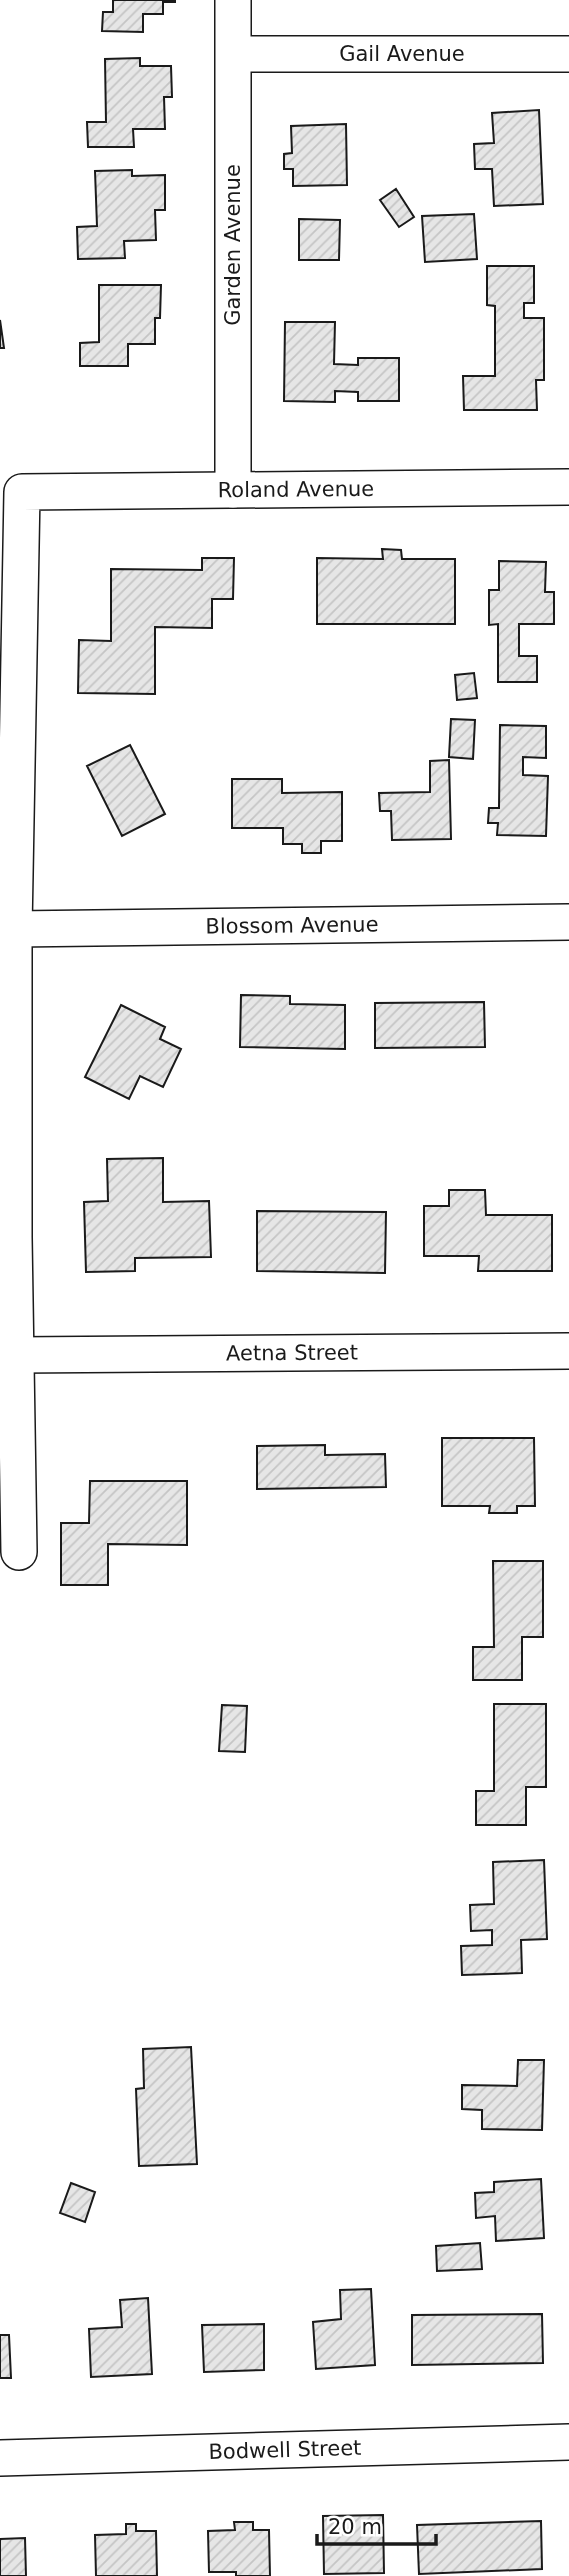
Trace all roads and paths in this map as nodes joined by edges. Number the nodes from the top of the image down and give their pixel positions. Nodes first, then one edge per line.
1 (233, 0) edge
2 (234, 54) junction
3 (569, 54) edge
4 (569, 487) edge
5 (233, 490) junction
6 (569, 922) edge
7 (14, 929) junction
8 (569, 1351) edge
9 (16, 1355) junction
10 (19, 1552) dead end
11 (569, 2442) edge
12 (0, 2458) edge

1 - 2 street, Garden Avenue
2 - 3 street, Gail Avenue
2 - 5 street, Garden Avenue
4 - 5 street, Roland Avenue
5 - 7 street, Roland Avenue
6 - 7 street, Blossom Avenue
7 - 9 street
8 - 9 street, Aetna Street
9 - 10 street
11 - 12 street, Bodwell Street

